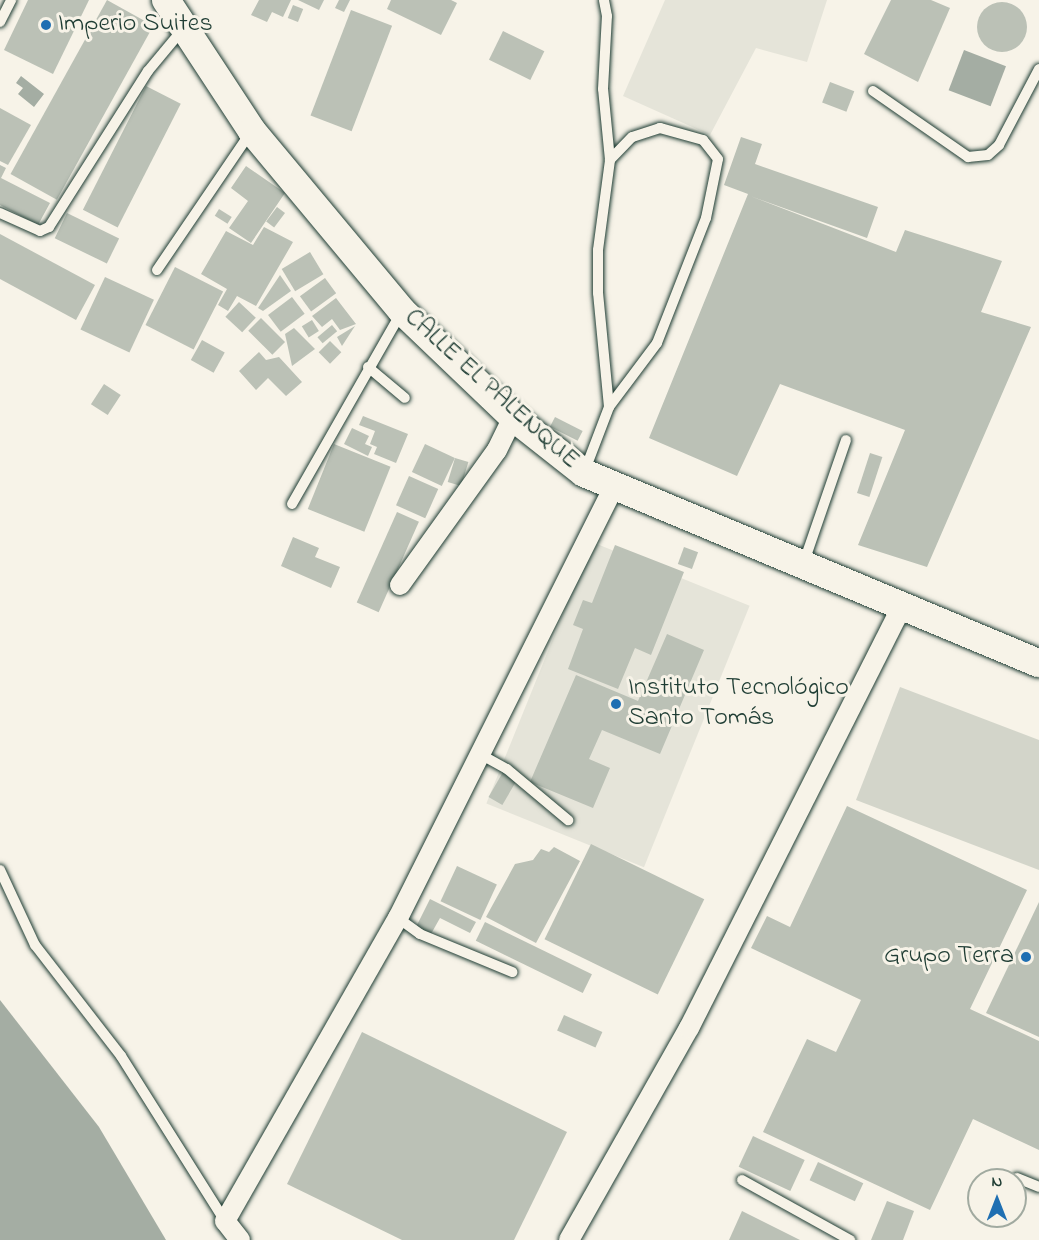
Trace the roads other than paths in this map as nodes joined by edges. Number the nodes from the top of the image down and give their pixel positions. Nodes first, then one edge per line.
1 (11, 0) edge
2 (604, 0) edge
3 (179, 12) edge
4 (0, 22) edge
5 (1039, 69) edge
6 (873, 91) dead end
7 (252, 131) junction
8 (610, 160) junction
9 (0, 213) edge
10 (157, 270) dead end
11 (402, 311) junction
12 (368, 367) junction
13 (405, 398) dead end
14 (609, 407) junction
15 (513, 417) junction
16 (846, 440) dead end
17 (584, 473) junction
18 (613, 489) junction
19 (292, 504) dead end
20 (804, 562) junction
21 (400, 585) dead end
22 (903, 604) junction
23 (1039, 663) edge
24 (478, 753) junction
25 (568, 820) dead end
26 (0, 870) edge
27 (398, 918) junction
28 (512, 972) dead end
29 (742, 1180) dead end
30 (225, 1221) junction
31 (240, 1240) edge
32 (569, 1240) edge
33 (850, 1240) edge

1 - 4 lane
2 - 8 lane
3 - 7 street, CALLE EL PALENQUE
3 - 9 lane
5 - 6 lane
7 - 10 lane
7 - 11 street, CALLE EL PALENQUE
8 - 14 lane
8 - 14 lane
11 - 12 lane
11 - 15 street, CALLE EL PALENQUE
12 - 13 lane
12 - 19 lane
14 - 17 lane
15 - 17 street, CALLE EL PALENQUE
15 - 21 street
16 - 20 lane
17 - 18 street, CALLE EL PALENQUE
18 - 20 street, CALLE EL PALENQUE
18 - 24 street
20 - 22 street, CALLE EL PALENQUE
22 - 23 street, CALLE EL PALENQUE
22 - 32 street
24 - 25 lane
24 - 27 street
26 - 30 lane
27 - 28 lane
27 - 30 street
29 - 33 lane
30 - 31 street

